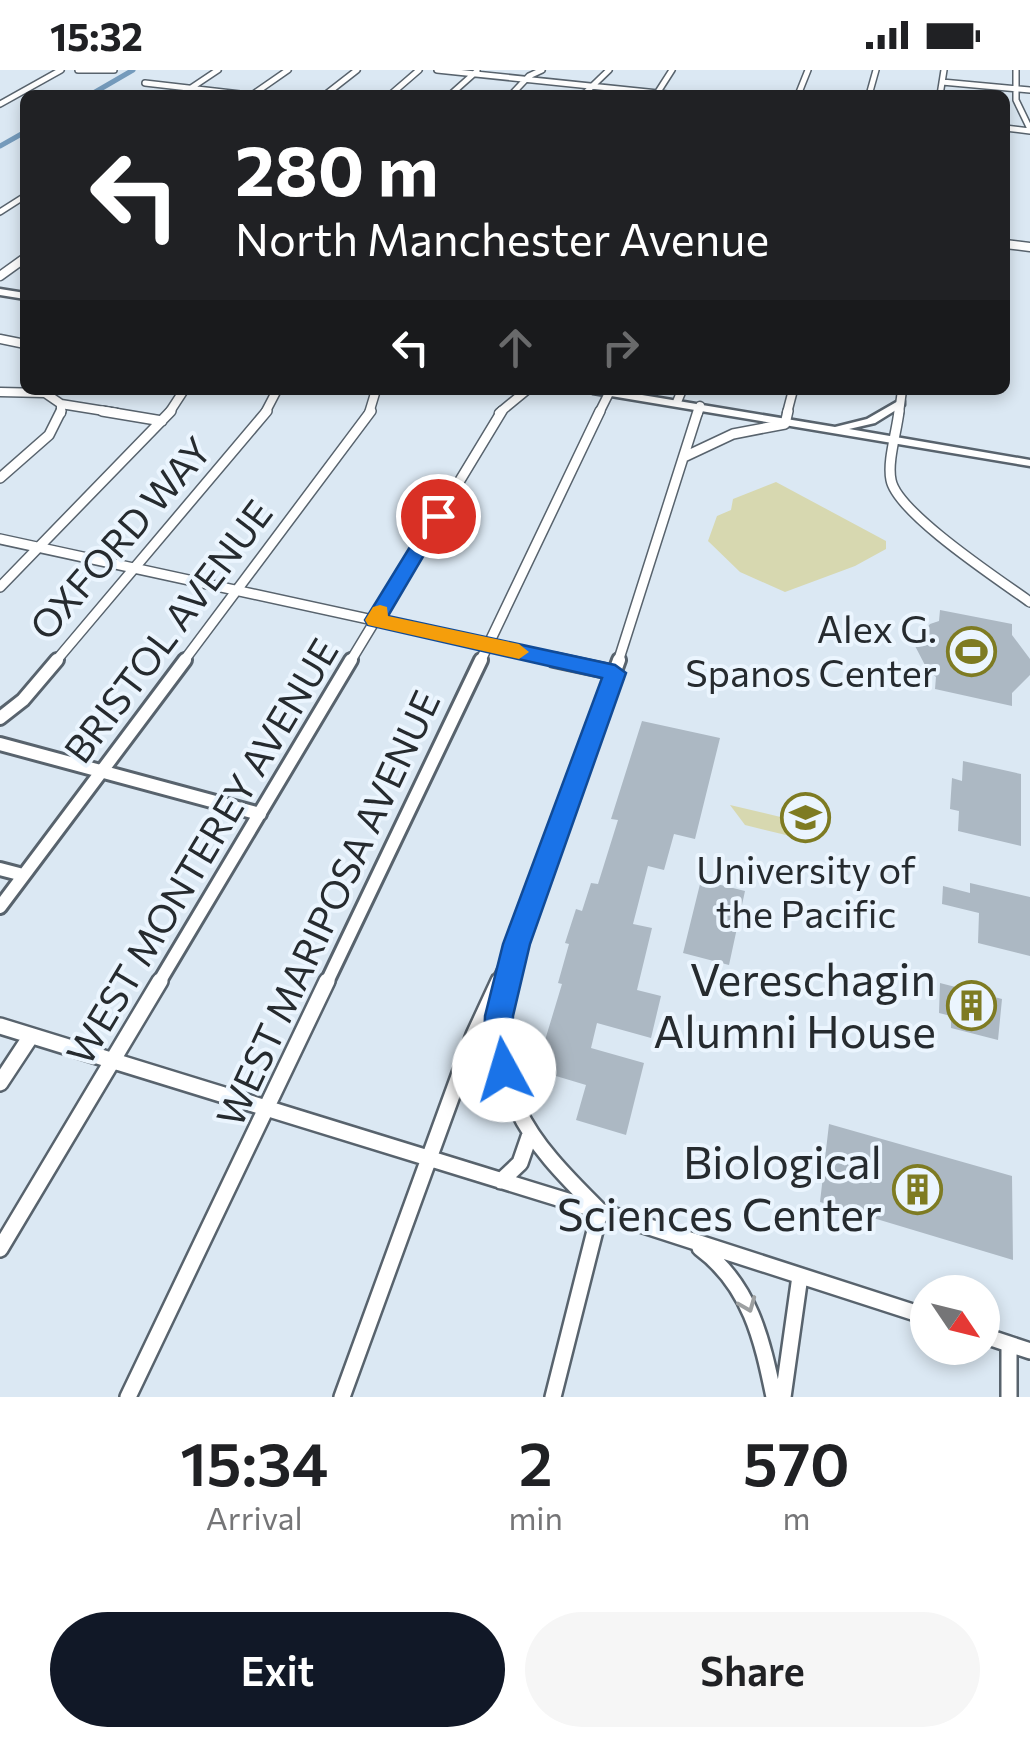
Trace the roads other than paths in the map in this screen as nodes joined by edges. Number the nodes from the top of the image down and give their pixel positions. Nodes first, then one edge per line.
1 (61, 70) edge
2 (78, 70) edge
3 (113, 70) edge
4 (218, 70) edge
5 (288, 70) edge
6 (357, 70) edge
7 (419, 70) edge
8 (437, 70) edge
9 (542, 70) edge
10 (609, 70) edge
11 (944, 70) edge
12 (1016, 70) edge
13 (475, 72) edge
14 (526, 79) junction
15 (942, 82) junction
16 (146, 83) dead end
17 (590, 86) junction
18 (190, 88) junction
19 (1016, 89) junction
20 (25, 90) edge
21 (187, 90) edge
22 (207, 90) edge
23 (258, 90) edge
24 (331, 90) edge
25 (396, 90) edge
26 (455, 90) edge
27 (516, 90) edge
28 (587, 90) edge
29 (624, 90) edge
30 (941, 90) edge
31 (1030, 90) edge
32 (1030, 130) edge
33 (21, 395) edge
34 (51, 395) edge
35 (180, 395) edge
36 (274, 395) edge
37 (375, 395) edge
38 (522, 395) edge
39 (608, 395) edge
40 (624, 395) edge
41 (680, 395) edge
42 (792, 395) edge
43 (901, 396) edge
44 (0, 400) edge
45 (677, 402) junction
46 (61, 404) junction
47 (700, 406) junction
48 (162, 421) junction
49 (785, 424) junction
50 (830, 430) junction
51 (896, 440) junction
52 (684, 457) junction
53 (1030, 463) edge
54 (0, 478) edge
55 (0, 539) edge
56 (38, 548) junction
57 (135, 569) junction
58 (0, 586) edge
59 (238, 590) junction
60 (1030, 602) edge
61 (375, 620) junction
62 (488, 645) junction
63 (615, 673) junction
64 (0, 718) edge
65 (0, 744) edge
66 (104, 770) junction
67 (260, 814) junction
68 (0, 868) edge
69 (24, 875) junction
70 (0, 906) edge
71 (516, 944) junction
72 (0, 1026) edge
73 (31, 1036) junction
74 (114, 1060) junction
75 (0, 1082) edge
76 (268, 1110) junction
77 (529, 1136) junction
78 (429, 1161) junction
79 (502, 1181) junction
80 (600, 1211) junction
81 (684, 1238) junction
82 (0, 1249) edge
83 (800, 1276) junction
84 (910, 1311) edge
85 (1000, 1341) edge
86 (1009, 1344) junction
87 (1030, 1351) edge
88 (128, 1397) edge
89 (342, 1397) edge
90 (553, 1397) edge
91 (774, 1397) edge
92 (784, 1397) edge
93 (1009, 1397) edge

1 - 20 street
2 - 3 street
4 - 18 street
5 - 23 street
6 - 24 street
7 - 25 street
8 - 13 street
9 - 14 street
10 - 17 street
11 - 15 street
12 - 19 street
13 - 14 street
13 - 26 street
14 - 17 street
14 - 27 street
15 - 19 street
15 - 30 street
16 - 18 street
17 - 28 street
17 - 29 street
18 - 21 street
18 - 22 street
19 - 31 street
19 - 32 street
33 - 44 street
34 - 46 street
35 - 48 street
36 - 57 street, OXFORD WAY
37 - 59 street, BRISTOL AVENUE
38 - 61 street, WEST MONTEREY AVENUE
39 - 62 street, WEST MARIPOSA AVENUE
40 - 45 main road
41 - 45 street
42 - 49 street
43 - 50 main road
43 - 51 street
45 - 47 main road
46 - 48 street
46 - 54 street
47 - 49 main road
47 - 52 street
48 - 56 street
49 - 50 main road
49 - 52 street
50 - 51 main road
51 - 53 main road
51 - 60 street
52 - 63 street
55 - 56 street
56 - 57 street
56 - 58 street
57 - 59 street
57 - 64 street, OXFORD WAY
59 - 61 street
59 - 66 street, BRISTOL AVENUE
61 - 62 street
61 - 67 street, WEST MONTEREY AVENUE
62 - 63 street
62 - 76 street, WEST MARIPOSA AVENUE
63 - 71 street
65 - 66 street
66 - 67 street
66 - 69 street, BRISTOL AVENUE
67 - 74 street, WEST MONTEREY AVENUE
68 - 69 street
69 - 70 street, BRISTOL AVENUE
71 - 77 street
71 - 78 street
72 - 73 street
73 - 74 street
73 - 75 street
74 - 76 street
74 - 82 street, WEST MONTEREY AVENUE
76 - 78 street
76 - 88 street, WEST MARIPOSA AVENUE
77 - 79 street
77 - 80 street
78 - 79 street
78 - 89 street
79 - 80 street
80 - 81 street
80 - 90 street
81 - 83 street
81 -> 91 street
83 - 84 street
83 - 92 street
85 - 86 street
86 - 87 street
86 - 93 street

